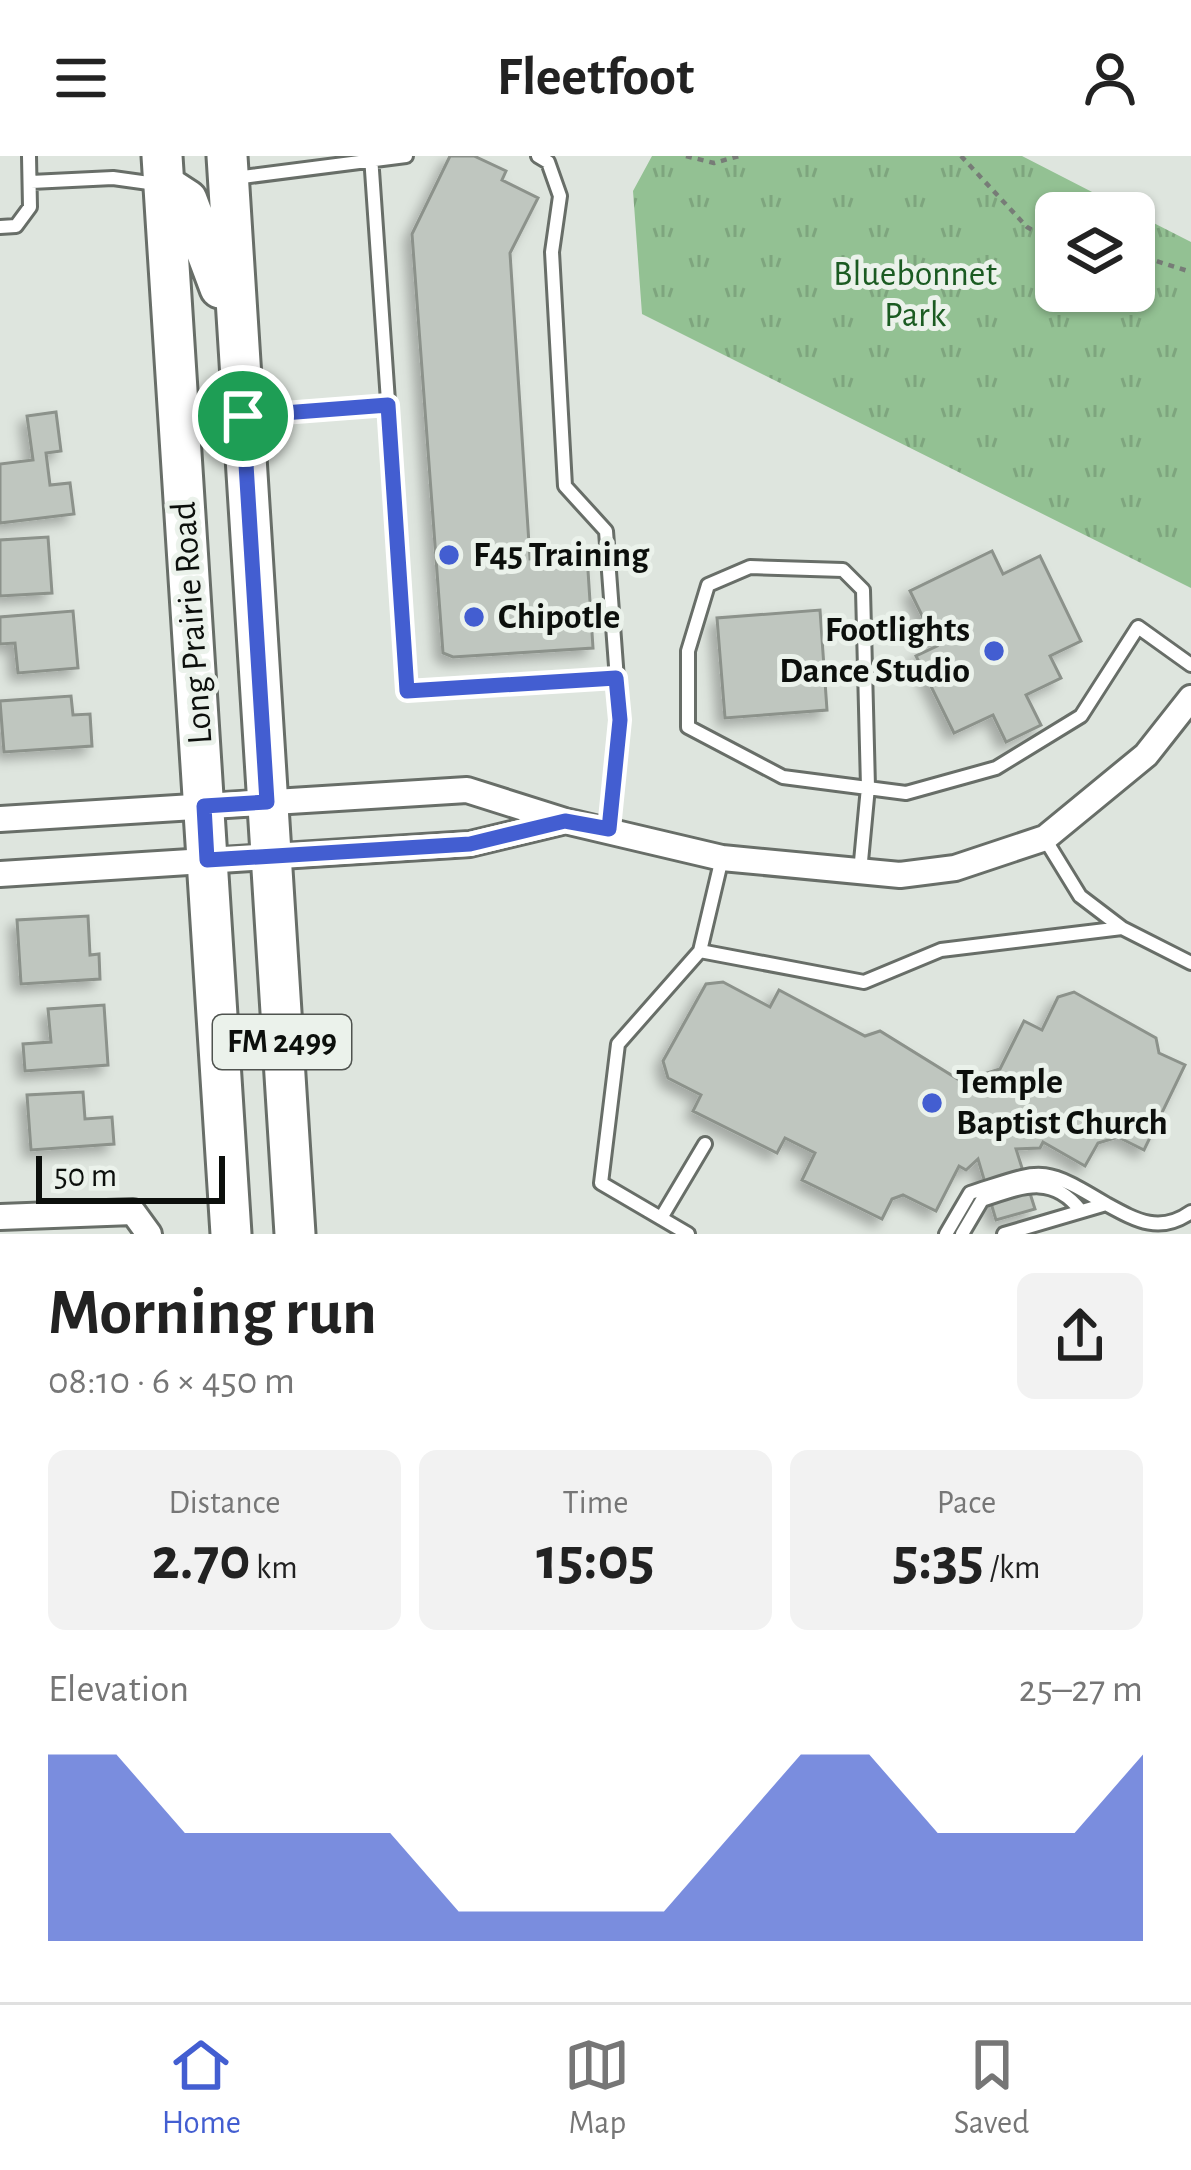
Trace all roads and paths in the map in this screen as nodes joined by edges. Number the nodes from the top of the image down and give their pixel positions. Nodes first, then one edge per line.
1 (29, 156) edge
2 (406, 156) edge
3 (538, 156) edge
4 (686, 156) edge
5 (739, 156) edge
6 (961, 156) edge
7 (371, 160) edge
8 (220, 164) edge
9 (163, 170) edge
10 (31, 182) junction
11 (0, 227) edge
12 (1035, 231) edge
13 (1155, 261) edge
14 (1191, 272) edge
15 (238, 339) junction
16 (388, 405) junction
17 (243, 416) junction
18 (1191, 665) edge
19 (616, 678) junction
20 (1191, 698) edge
21 (868, 787) junction
22 (267, 802) junction
23 (204, 806) junction
24 (0, 819) edge
25 (565, 821) junction
26 (609, 829) junction
27 (1045, 838) junction
28 (271, 858) junction
29 (722, 858) junction
30 (207, 860) junction
31 (860, 873) junction
32 (0, 874) edge
33 (1122, 928) junction
34 (700, 951) junction
35 (1191, 963) edge
36 (705, 1144) dead end
37 (1106, 1204) junction
38 (1081, 1211) junction
39 (1191, 1212) edge
40 (0, 1217) edge
41 (661, 1218) junction
42 (1143, 1229) edge
43 (149, 1234) edge
44 (232, 1234) edge
45 (295, 1234) edge
46 (688, 1234) edge
47 (946, 1234) edge
48 (962, 1234) edge
49 (1004, 1234) edge

1 - 10 lane
2 - 7 lane
3 - 19 lane
4 - 5 path
6 - 12 path
7 - 8 lane
7 - 16 lane
8 - 15 main road, Long Prairie Road / FM 2499
9 - 10 lane
9 - 15 main road
9 - 23 main road, Long Prairie Road / FM 2499
10 - 11 lane
13 - 14 path
15 - 17 main road, Long Prairie Road / FM 2499
16 - 17 lane
16 - 19 lane
17 - 22 main road, Long Prairie Road / FM 2499
18 - 21 lane
19 - 26 lane
20 - 27 street
21 - 21 lane
21 - 31 lane
22 - 23 street
22 - 25 street
22 - 28 main road, Long Prairie Road / FM 2499
23 - 24 street
23 - 30 main road, Long Prairie Road / FM 2499
25 - 26 street
25 - 28 street
26 - 29 street
27 - 31 street
27 - 33 lane
28 - 30 street
28 - 45 main road, Long Prairie Road / FM 2499
29 - 31 street
29 - 34 lane
30 - 32 street
30 - 44 main road, Long Prairie Road / FM 2499
33 - 34 lane
33 - 35 lane
34 - 41 lane
36 - 41 lane
37 - 38 lane
37 - 42 lane
37 - 47 lane
38 - 48 lane
38 - 49 lane
39 - 42 lane
40 - 43 street
41 - 46 lane

